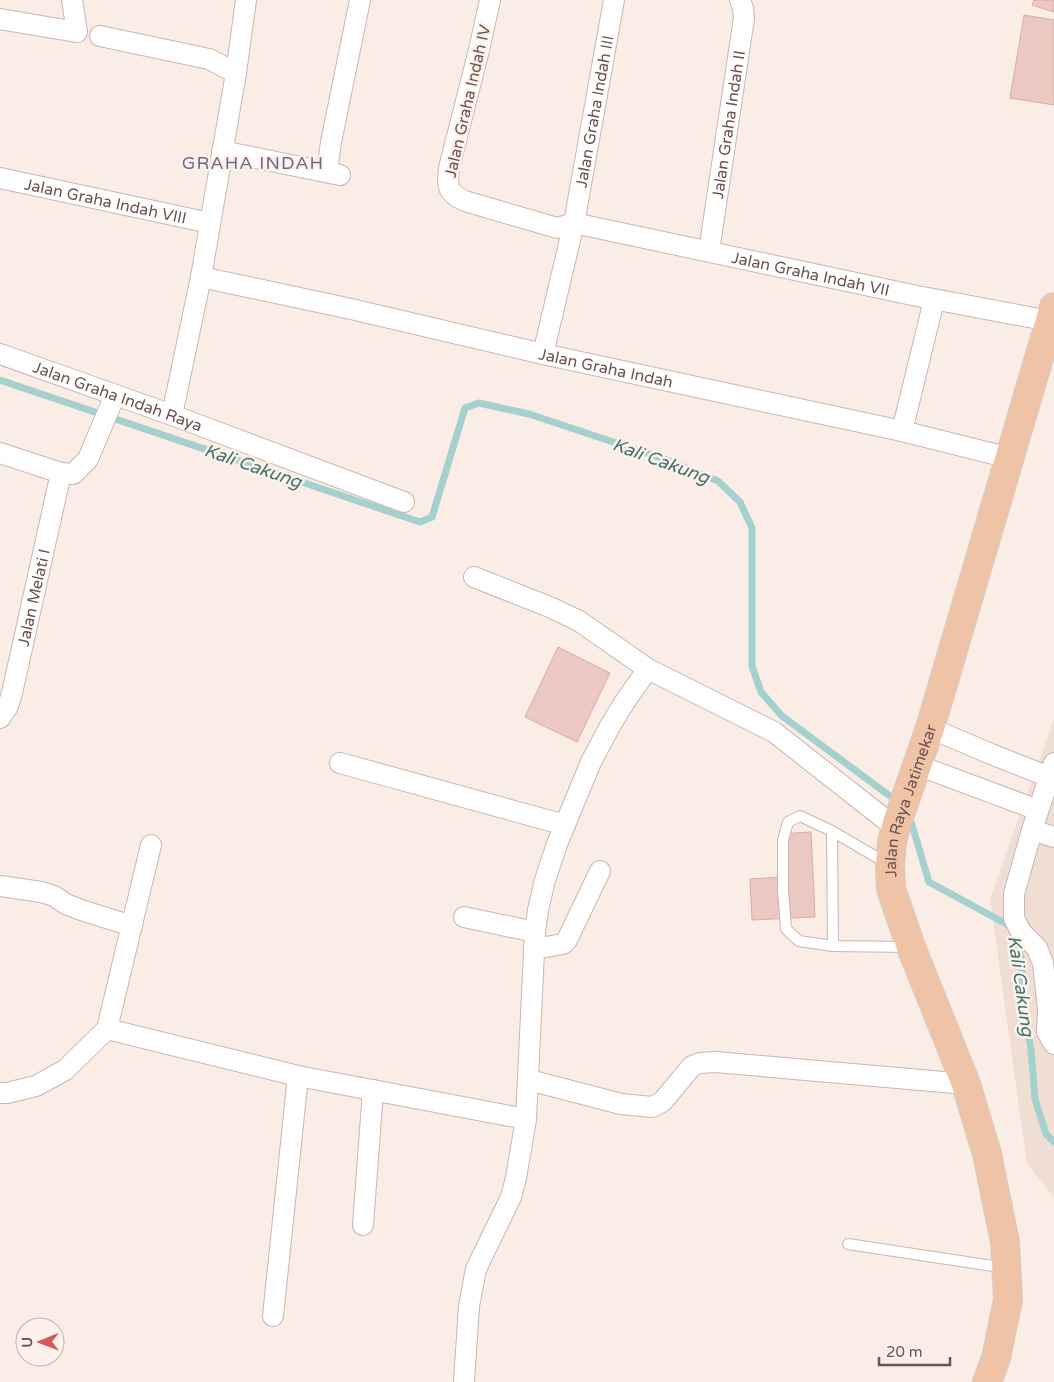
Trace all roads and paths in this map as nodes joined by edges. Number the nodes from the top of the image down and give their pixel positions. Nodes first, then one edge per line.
1 (72, 0) edge
2 (246, 0) edge
3 (360, 0) edge
4 (490, 0) edge
5 (614, 0) edge
6 (740, 0) edge
7 (0, 19) edge
8 (100, 36) dead end
9 (236, 73) junction
10 (222, 152) junction
11 (0, 178) edge
12 (210, 223) junction
13 (574, 223) junction
14 (709, 251) junction
15 (201, 277) junction
16 (934, 300) junction
17 (1052, 314) edge
18 (0, 354) edge
19 (543, 354) junction
20 (111, 404) junction
21 (172, 414) junction
22 (902, 431) junction
23 (0, 453) edge
24 (1010, 458) junction
25 (61, 473) junction
26 (404, 502) dead end
27 (474, 577) dead end
28 (648, 669) junction
29 (0, 718) edge
30 (930, 728) junction
31 (340, 763) dead end
32 (1051, 770) edge
33 (914, 772) junction
34 (1038, 810) junction
35 (565, 825) junction
36 (896, 826) junction
37 (832, 830) junction
38 (1032, 830) junction
39 (1054, 837) edge
40 (150, 845) dead end
41 (890, 864) junction
42 (600, 872) dead end
43 (0, 886) edge
44 (464, 917) dead end
45 (132, 926) junction
46 (535, 941) junction
47 (833, 946) junction
48 (911, 947) junction
49 (107, 1029) junction
50 (1054, 1044) edge
51 (298, 1076) junction
52 (529, 1080) junction
53 (966, 1084) junction
54 (373, 1090) junction
55 (0, 1093) edge
56 (526, 1118) junction
57 (363, 1225) dead end
58 (848, 1244) dead end
59 (1007, 1268) junction
60 (273, 1316) dead end
61 (464, 1382) edge
62 (987, 1382) edge

1 - 7 street
2 - 9 street
3 - 10 street
4 - 13 street, Jalan Graha Indah IV
5 - 13 street, Jalan Graha Indah III
6 - 14 street, Jalan Graha Indah II
8 - 9 street
9 - 10 street
10 - 12 street
11 - 12 street, Jalan Graha Indah VIII
12 - 15 street
13 - 14 street, Jalan Graha Indah VII
13 - 19 street, Jalan Graha Indah III
14 - 16 street, Jalan Graha Indah VII
15 - 19 street, Jalan Graha Indah
15 - 21 street
16 - 17 street, Jalan Graha Indah VII
16 - 22 street
17 - 24 main road, Jalan Raya Jatimekar
18 - 20 street, Jalan Graha Indah Raya
19 - 22 street, Jalan Graha Indah
20 - 21 street, Jalan Graha Indah Raya
20 - 25 street
21 - 26 street, Jalan Graha Indah Raya
22 - 24 street, Jalan Graha Indah
23 - 25 street
24 - 30 main road, Jalan Raya Jatimekar
25 - 29 street, Jalan Melati I
27 - 28 street
28 - 35 street
28 - 36 street
30 - 32 street
30 - 33 main road, Jalan Raya Jatimekar
31 - 35 street
32 - 34 street
33 - 34 street
33 - 36 main road, Jalan Raya Jatimekar
34 - 38 street
35 - 46 street
36 - 41 main road, Jalan Raya Jatimekar
37 - 41 lane
37 - 47 lane
37 - 47 lane
38 - 39 street
38 - 50 street
40 - 45 street
41 - 48 main road, Jalan Raya Jatimekar
42 - 46 street
43 - 45 street
44 - 46 street
45 - 49 street
46 - 52 street
47 - 48 lane
48 - 53 main road, Jalan Raya Jatimekar
49 - 51 street
49 - 55 street
51 - 54 street
51 - 60 street
52 - 53 street
52 - 56 street
53 - 59 main road, Jalan Raya Jatimekar
54 - 56 street
54 - 57 street
56 - 61 street
58 - 59 lane
59 - 62 main road, Jalan Raya Jatimekar

